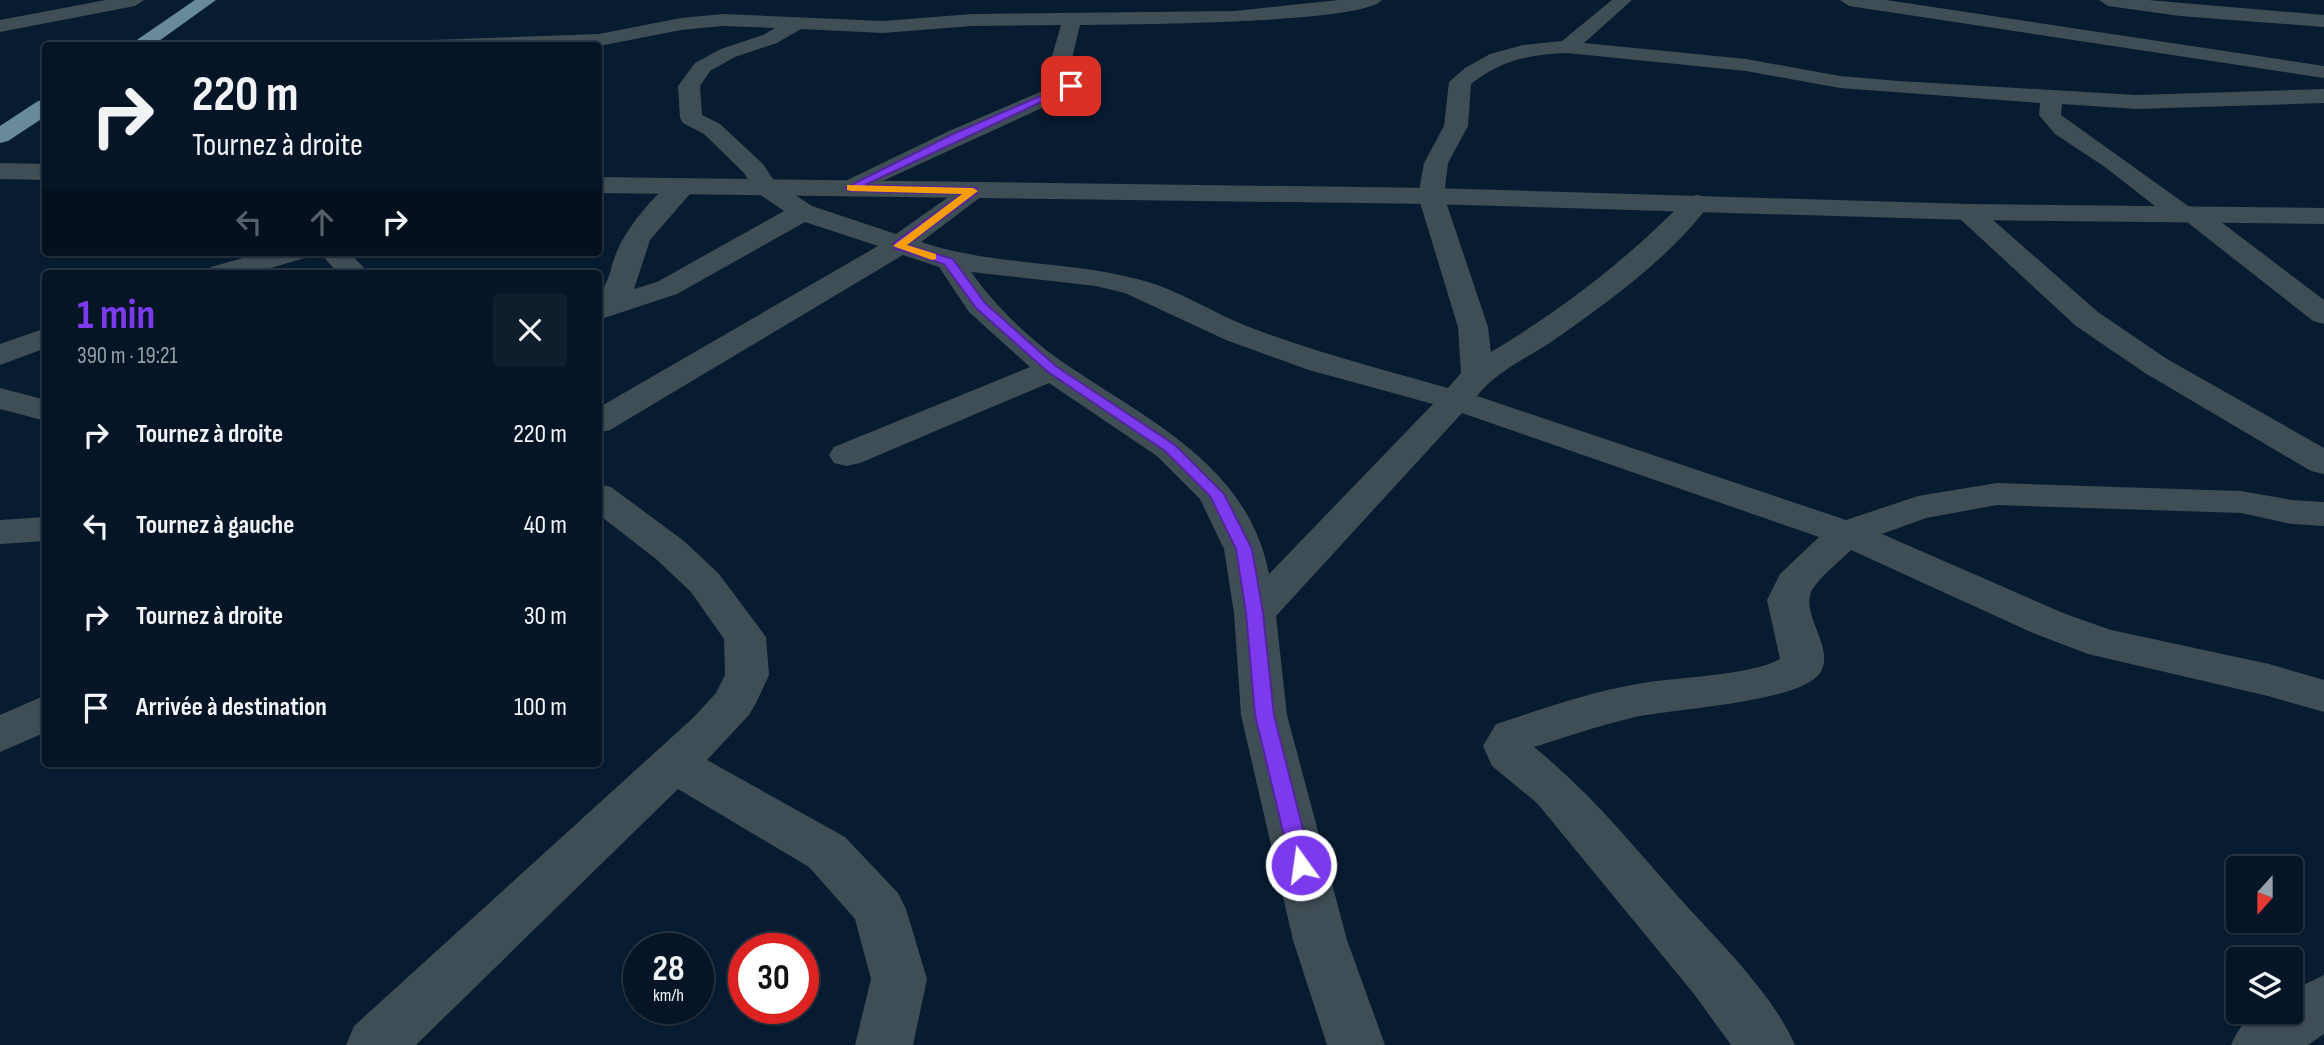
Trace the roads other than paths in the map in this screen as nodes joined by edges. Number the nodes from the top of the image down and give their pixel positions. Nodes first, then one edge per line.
1 (135, 0) edge
2 (207, 0) edge
3 (1373, 0) edge
4 (1623, 0) edge
5 (1849, 0) edge
6 (2108, 0) edge
7 (2230, 7) edge
8 (1072, 18) junction
9 (2324, 21) edge
10 (799, 22) junction
11 (0, 26) edge
12 (144, 42) edge
13 (543, 42) edge
14 (1567, 47) junction
15 (2324, 72) edge
16 (2324, 96) edge
17 (2051, 98) junction
18 (42, 109) edge
19 (0, 136) edge
20 (0, 171) edge
21 (42, 172) edge
22 (602, 186) edge
23 (765, 187) junction
24 (682, 188) junction
25 (850, 188) junction
26 (973, 191) junction
27 (1431, 197) junction
28 (1697, 203) junction
29 (803, 212) junction
30 (1968, 212) junction
31 (2189, 215) junction
32 (2321, 217) edge
33 (898, 246) junction
34 (281, 256) edge
35 (337, 256) edge
36 (948, 261) junction
37 (231, 270) edge
38 (352, 270) edge
39 (602, 307) edge
40 (602, 309) edge
41 (2324, 315) edge
42 (42, 339) edge
43 (0, 355) edge
44 (1052, 370) junction
45 (1467, 387) junction
46 (0, 398) edge
47 (42, 410) edge
48 (602, 421) edge
49 (847, 455) dead end
50 (2324, 463) edge
51 (602, 498) edge
52 (2324, 514) edge
53 (42, 529) edge
54 (0, 532) edge
55 (1846, 533) junction
56 (1255, 613) junction
57 (2324, 695) edge
58 (42, 714) edge
59 (0, 735) edge
60 (673, 763) junction
61 (2324, 1001) edge
62 (375, 1045) edge
63 (884, 1045) edge
64 (1356, 1045) edge
65 (1766, 1045) edge
66 (2260, 1045) edge

1 - 11 street
2 - 12 highway
3 - 8 street
4 - 14 street
5 - 15 street
6 - 7 street
7 - 9 street
8 - 10 street
8 - 25 street
10 - 13 street
10 - 23 street
14 - 17 street
14 - 27 street
16 - 17 street
17 - 31 street
18 - 19 highway
20 - 21 street
22 - 24 street
23 - 24 street
23 - 25 street
23 - 29 street
24 - 39 street
25 - 26 street
26 - 27 street
26 - 33 street
27 - 28 street
27 - 45 street
28 - 30 street
28 - 45 street
29 - 33 street
29 - 40 street
30 - 31 street
30 - 50 street
31 - 32 street
31 - 41 street
33 - 36 street
33 - 48 street
34 - 37 street
35 - 38 street
36 - 44 street
36 - 45 street
42 - 43 street
44 - 49 street
44 - 56 street
45 - 55 street
45 - 56 street
46 - 47 street
51 - 60 street
52 - 55 street
53 - 54 street
55 - 57 street
55 - 65 street
56 - 64 street
58 - 59 street
60 - 62 street
60 - 63 street
61 - 66 street

